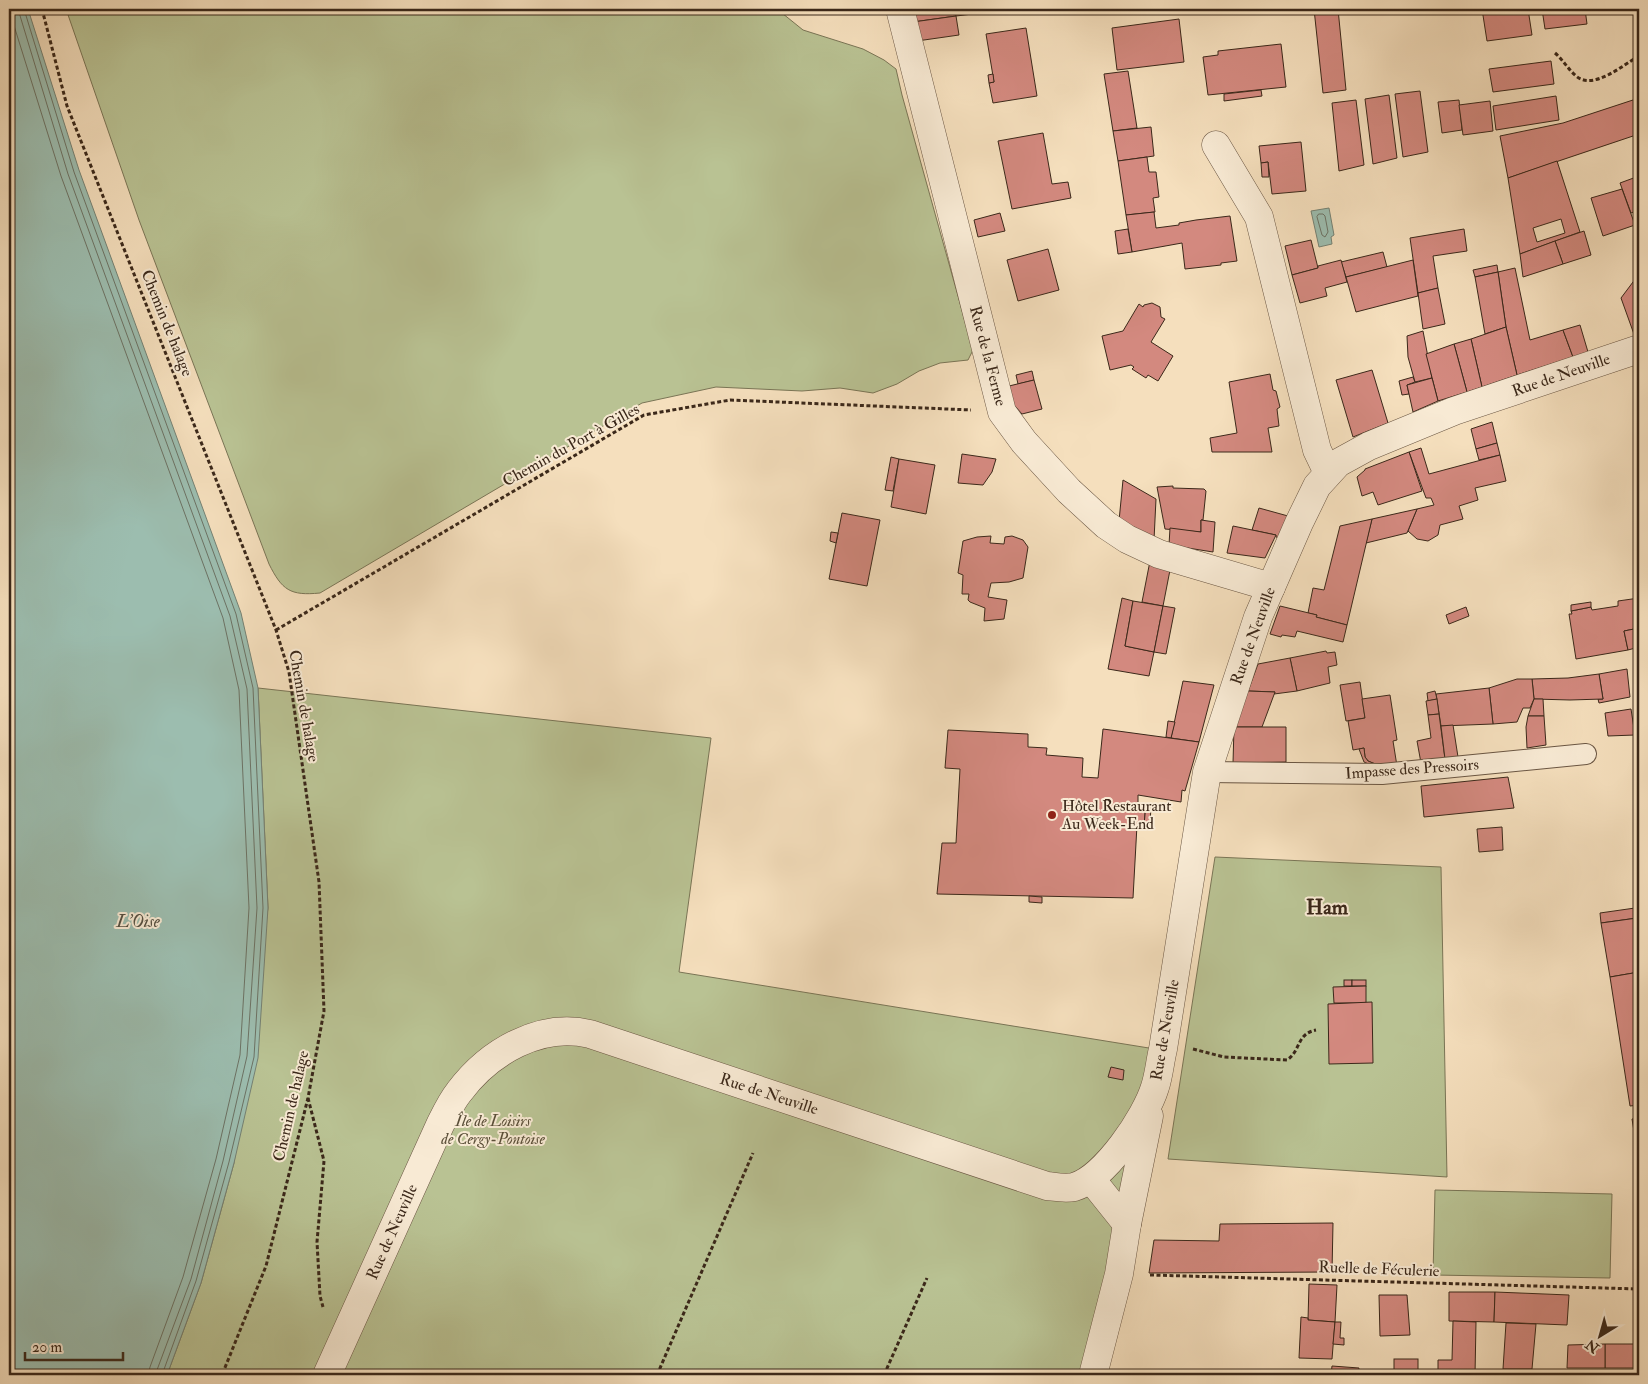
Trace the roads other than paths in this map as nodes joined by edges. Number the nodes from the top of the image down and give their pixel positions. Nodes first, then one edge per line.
1 (900, 9) edge
2 (1216, 145) dead end
3 (1639, 349) edge
4 (1328, 473) junction
5 (1271, 587) junction
6 (1586, 754) dead end
7 (1207, 772) junction
8 (1155, 1088) junction
9 (1091, 1179) junction
10 (1127, 1224) junction
11 (327, 1375) edge
12 (1093, 1375) edge

1 - 5 street, Rue de la Ferme
2 - 4 street
3 - 4 street, Rue de Neuville
4 - 5 street, Rue de Neuville
5 - 7 street, Rue de Neuville
6 - 7 lane, Impasse des Pressoirs
7 - 8 street, Rue de Neuville
8 - 9 street, Rue de Neuville
8 - 10 street
9 - 10 street
9 - 11 street, Rue de Neuville
10 - 12 street

